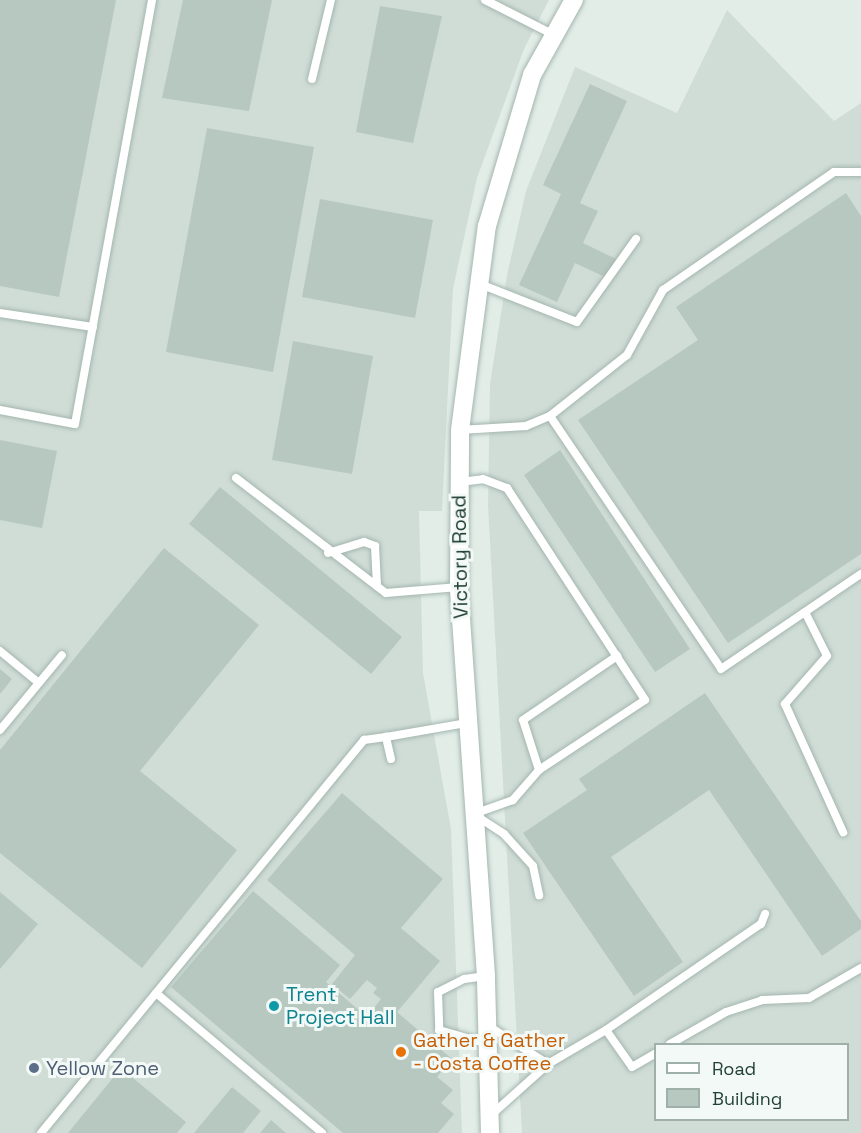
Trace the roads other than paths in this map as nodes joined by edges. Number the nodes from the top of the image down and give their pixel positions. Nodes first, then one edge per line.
1 (152, 0) edge
2 (331, 0) edge
3 (485, 0) edge
4 (574, 0) edge
5 (554, 35) junction
6 (312, 79) dead end
7 (861, 172) edge
8 (636, 239) dead end
9 (479, 284) junction
10 (0, 313) edge
11 (93, 327) junction
12 (0, 410) edge
13 (550, 417) junction
14 (460, 430) junction
15 (236, 478) dead end
16 (460, 482) junction
17 (328, 553) junction
18 (861, 574) edge
19 (377, 586) junction
20 (459, 586) junction
21 (806, 612) junction
22 (0, 651) edge
23 (62, 655) dead end
24 (617, 656) junction
25 (39, 683) junction
26 (466, 723) junction
27 (0, 730) edge
28 (386, 737) junction
29 (391, 759) dead end
30 (539, 770) junction
31 (474, 814) junction
32 (843, 832) dead end
33 (538, 895) dead end
34 (765, 914) dead end
35 (861, 968) edge
36 (486, 976) junction
37 (156, 993) junction
38 (487, 1025) junction
39 (606, 1030) junction
40 (672, 1043) edge
41 (488, 1044) junction
42 (654, 1054) edge
43 (548, 1064) junction
44 (490, 1125) edge
45 (41, 1133) edge
46 (322, 1133) edge

1 - 11 lane
2 - 6 lane
3 - 5 lane
4 - 5 street, Victory Road
5 - 9 street, Victory Road
7 - 13 lane
8 - 9 lane
9 - 14 street, Victory Road
10 - 11 lane
11 - 12 lane
13 - 14 lane
13 - 21 lane
14 - 16 street, Victory Road
15 - 17 lane
16 - 20 street, Victory Road
16 - 24 lane
17 - 19 lane
17 - 19 lane
18 - 21 lane
19 - 20 lane
20 - 26 street, Victory Road
21 - 32 lane
22 - 25 lane
23 - 25 lane
24 - 30 lane
24 - 30 lane
25 - 27 lane
26 - 28 lane
26 - 31 street, Victory Road
28 - 29 lane
28 - 37 lane
30 - 31 lane
31 - 33 lane
31 - 36 street, Victory Road
34 - 39 lane
35 - 40 lane
36 - 38 street, Victory Road
36 - 41 lane
37 - 45 lane
37 - 46 lane
38 - 41 street, Victory Road
38 - 43 lane
39 - 42 lane
39 - 43 lane
41 - 44 street, Victory Road
43 - 44 lane

